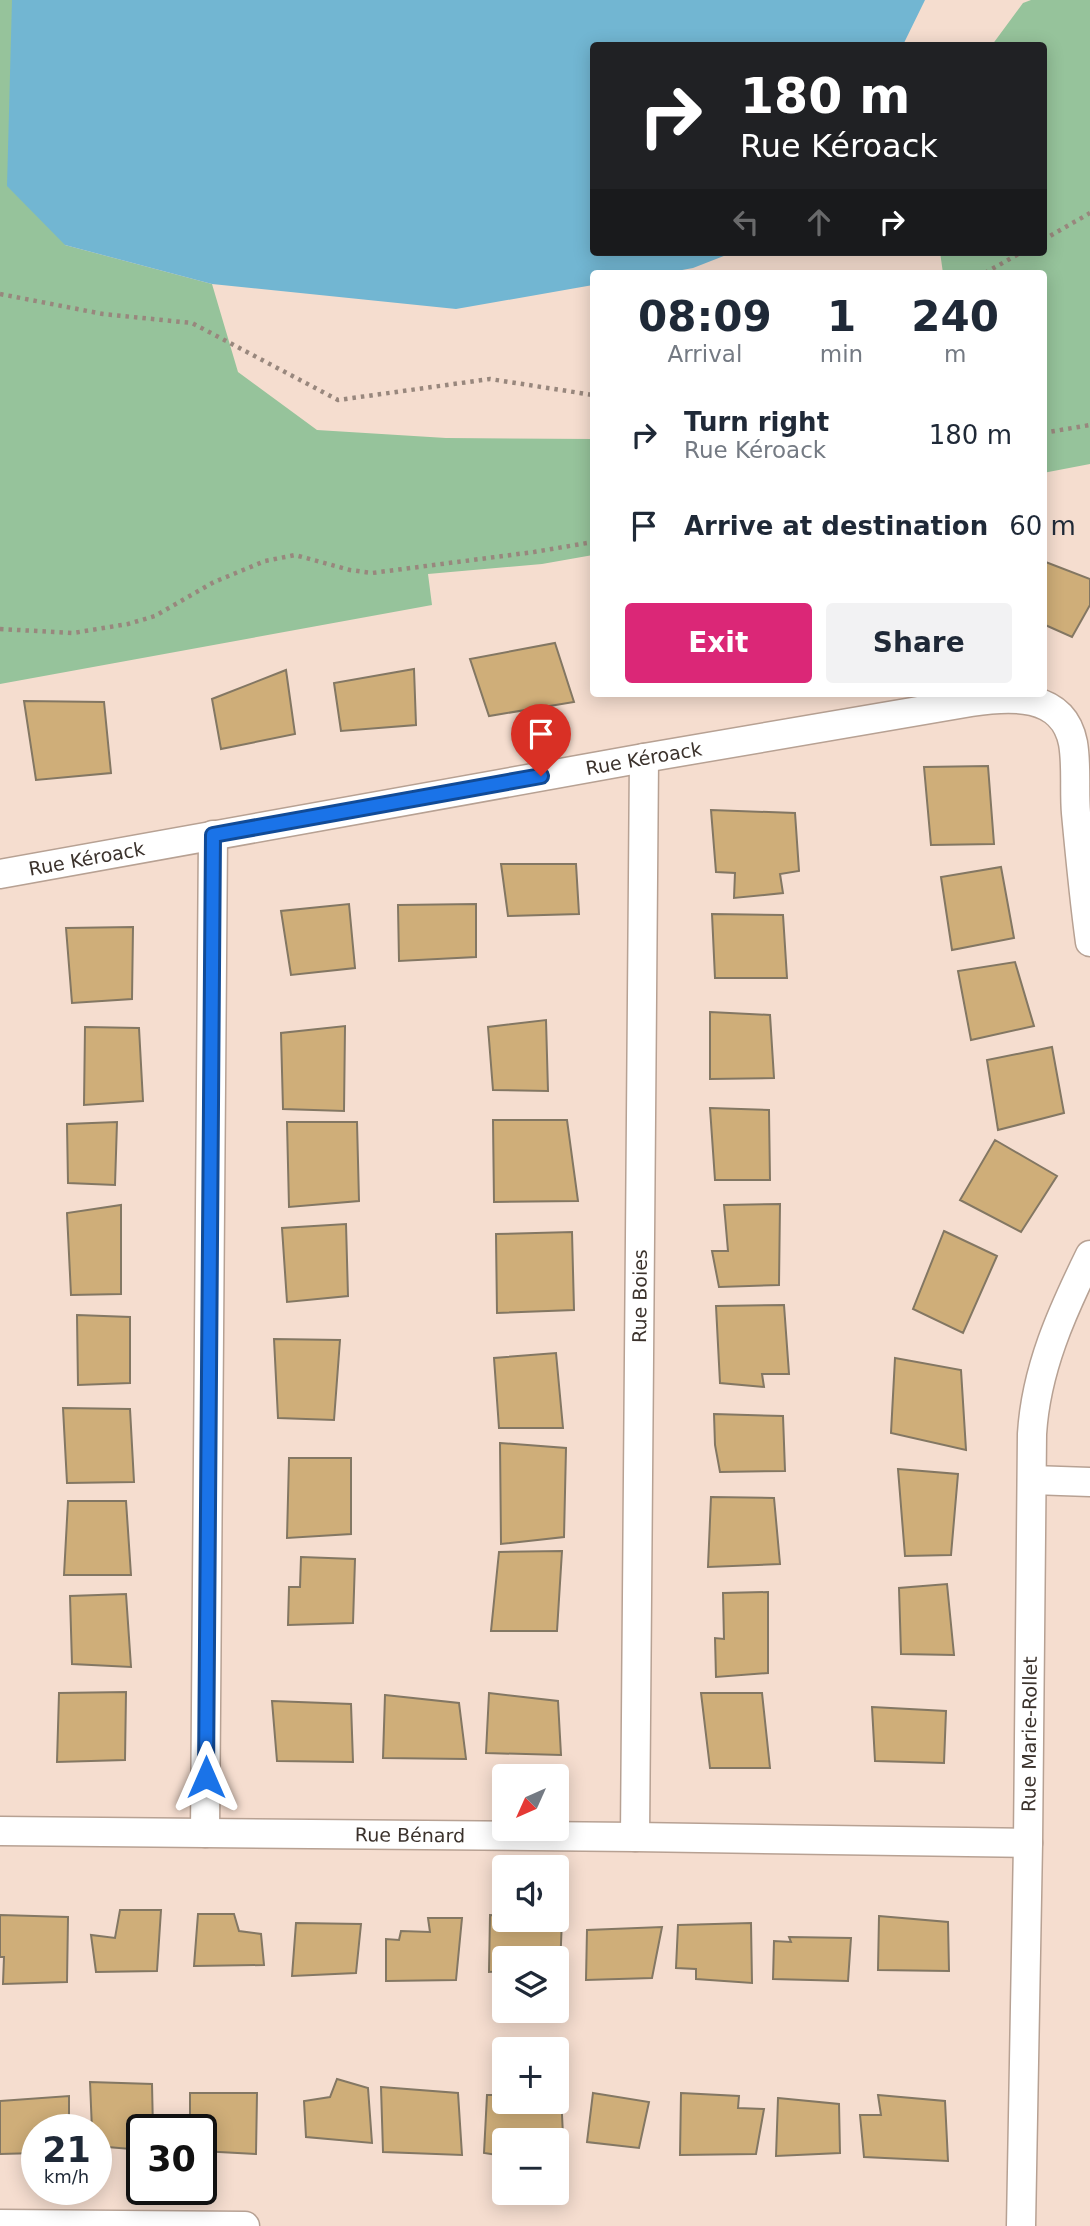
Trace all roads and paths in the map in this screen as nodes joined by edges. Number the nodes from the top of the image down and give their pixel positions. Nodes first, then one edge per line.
1 (1090, 213) edge
2 (1047, 238) edge
3 (1015, 256) edge
4 (990, 270) edge
5 (0, 294) edge
6 (590, 395) edge
7 (1090, 425) edge
8 (1047, 432) edge
9 (590, 543) edge
10 (0, 629) edge
11 (644, 758) junction
12 (213, 835) junction
13 (0, 874) edge
14 (1090, 942) edge
15 (1090, 1255) edge
16 (1032, 1480) junction
17 (1090, 1482) edge
18 (0, 1831) edge
19 (205, 1833) junction
20 (635, 1836) junction
21 (1028, 1843) junction
22 (0, 2224) edge
23 (245, 2226) edge
24 (1021, 2226) edge

1 - 2 path
3 - 4 path
5 - 6 path
7 - 8 path
9 - 10 path
11 - 12 street, Rue Kéroack
11 - 14 street, Rue Kéroack
11 - 20 street, Rue Boies
12 - 13 street, Rue Kéroack
12 - 19 street
15 - 16 street, Rue Marie-Rollet
16 - 17 street
16 - 21 street, Rue Marie-Rollet
18 - 19 street, Rue Bénard
19 - 20 street, Rue Bénard
20 - 21 street, Rue Bénard
21 - 24 street, Rue Marie-Rollet
22 - 23 street

